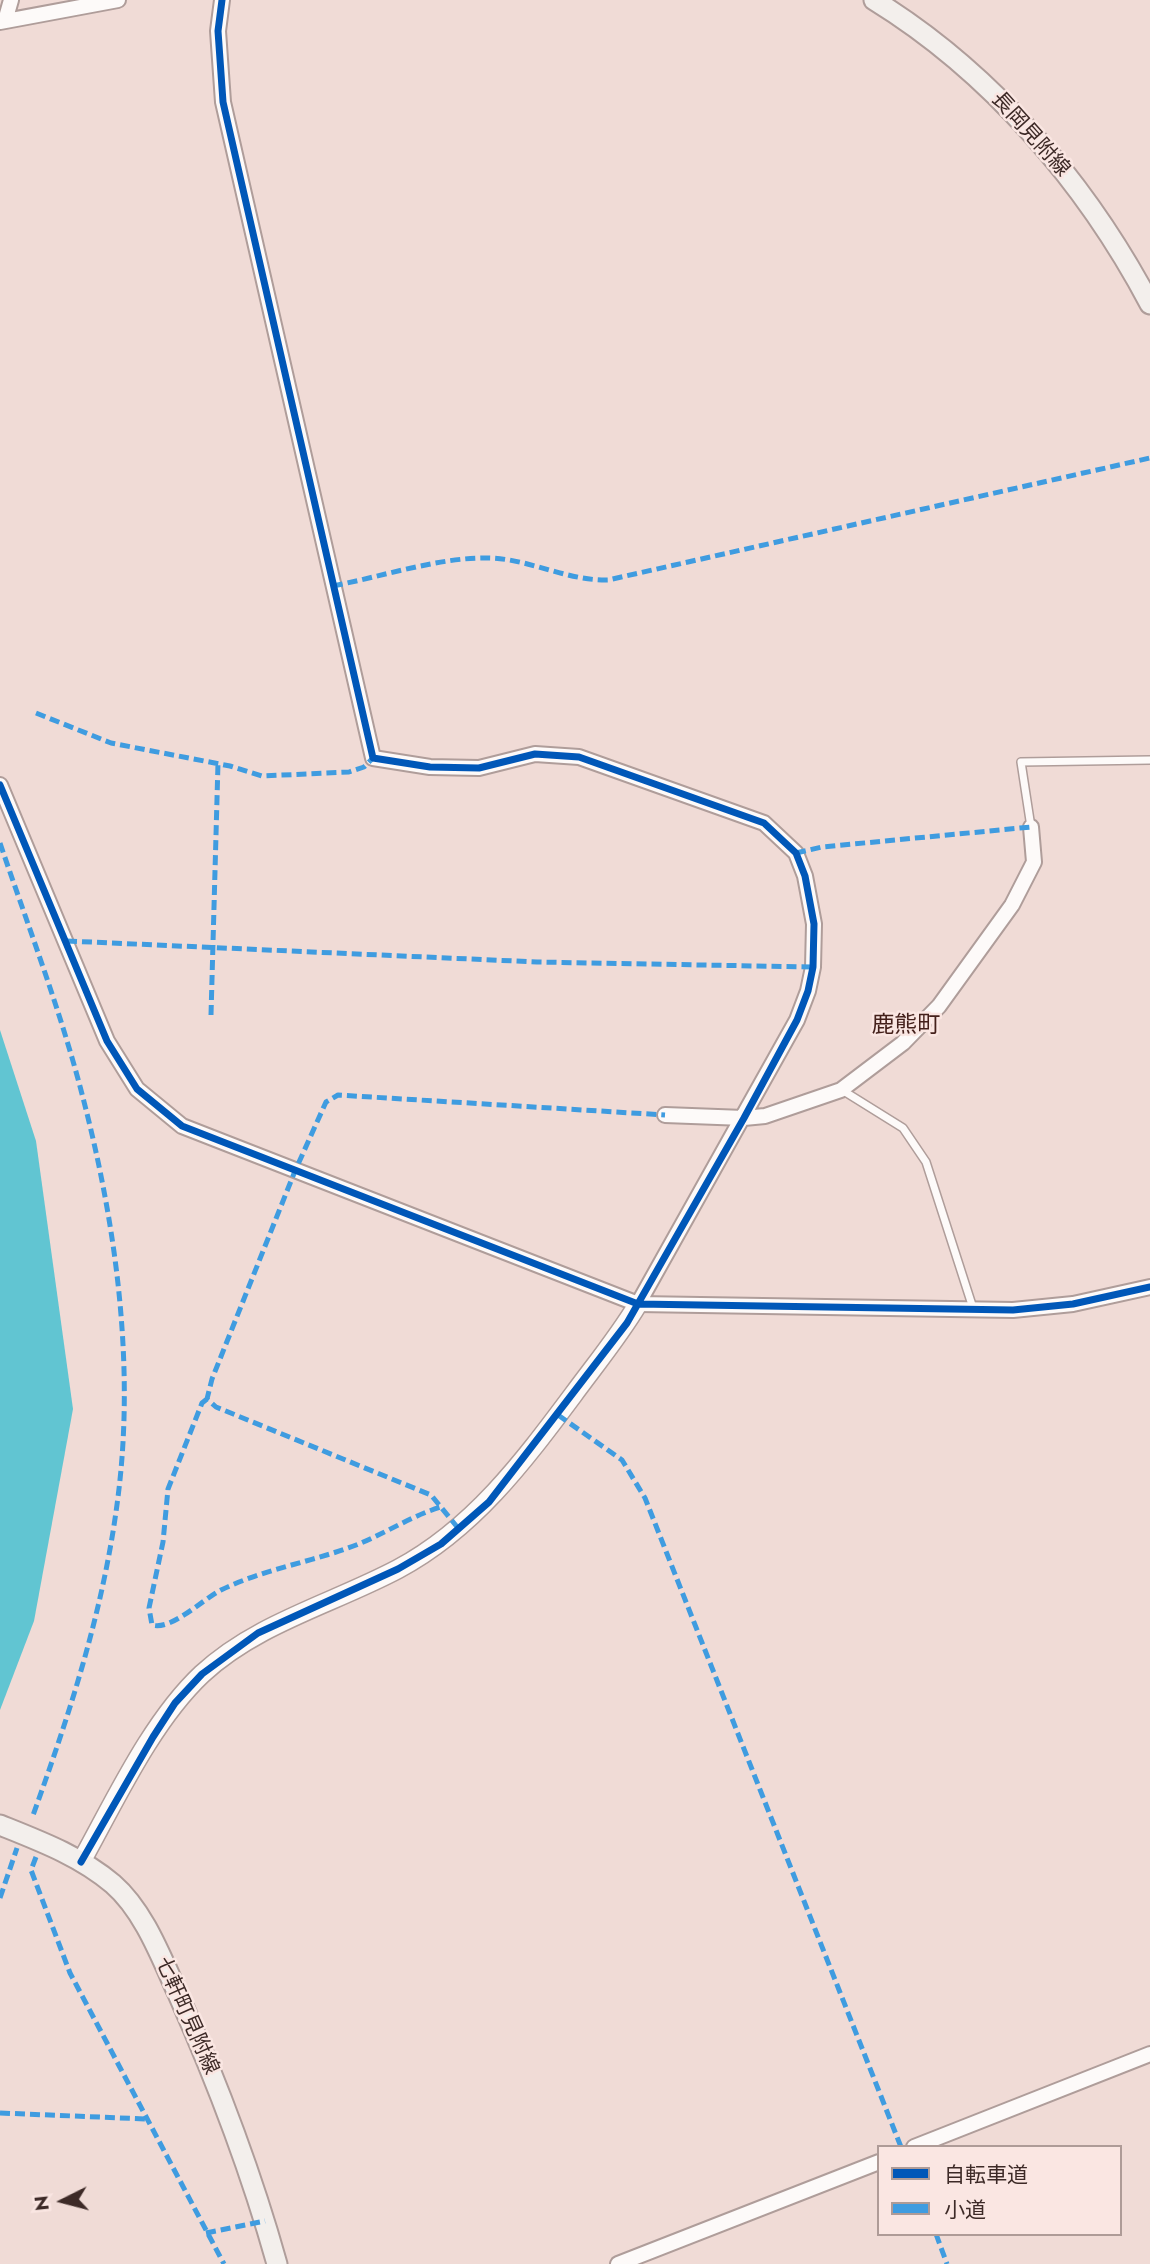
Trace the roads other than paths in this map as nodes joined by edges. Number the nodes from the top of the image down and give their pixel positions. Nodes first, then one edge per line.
1 (11, 0) edge
2 (118, 0) edge
3 (222, 0) edge
4 (874, 0) edge
5 (2, 21) edge
6 (1150, 304) edge
7 (1150, 761) edge
8 (0, 785) edge
9 (1031, 828) joint
10 (841, 1090) junction
11 (665, 1115) dead end
12 (744, 1118) junction
13 (1150, 1287) edge
14 (638, 1304) junction
15 (973, 1308) junction
16 (7, 1828) edge
17 (81, 1862) junction
18 (1150, 2054) edge
19 (919, 2145) edge
20 (877, 2163) edge
21 (277, 2264) edge
22 (618, 2264) edge

1 - 5 street
2 - 5 street
3 - 12 street
4 - 6 main road, 長岡見附線
7 - 9 lane
8 - 14 street
9 - 10 street
10 - 12 street
10 - 15 lane
11 - 12 street
12 - 14 street
13 - 15 street
14 - 15 street
14 - 17 street
16 - 17 main road, 七軒町見附線
17 - 21 main road, 七軒町見附線
18 - 19 street
20 - 22 street

